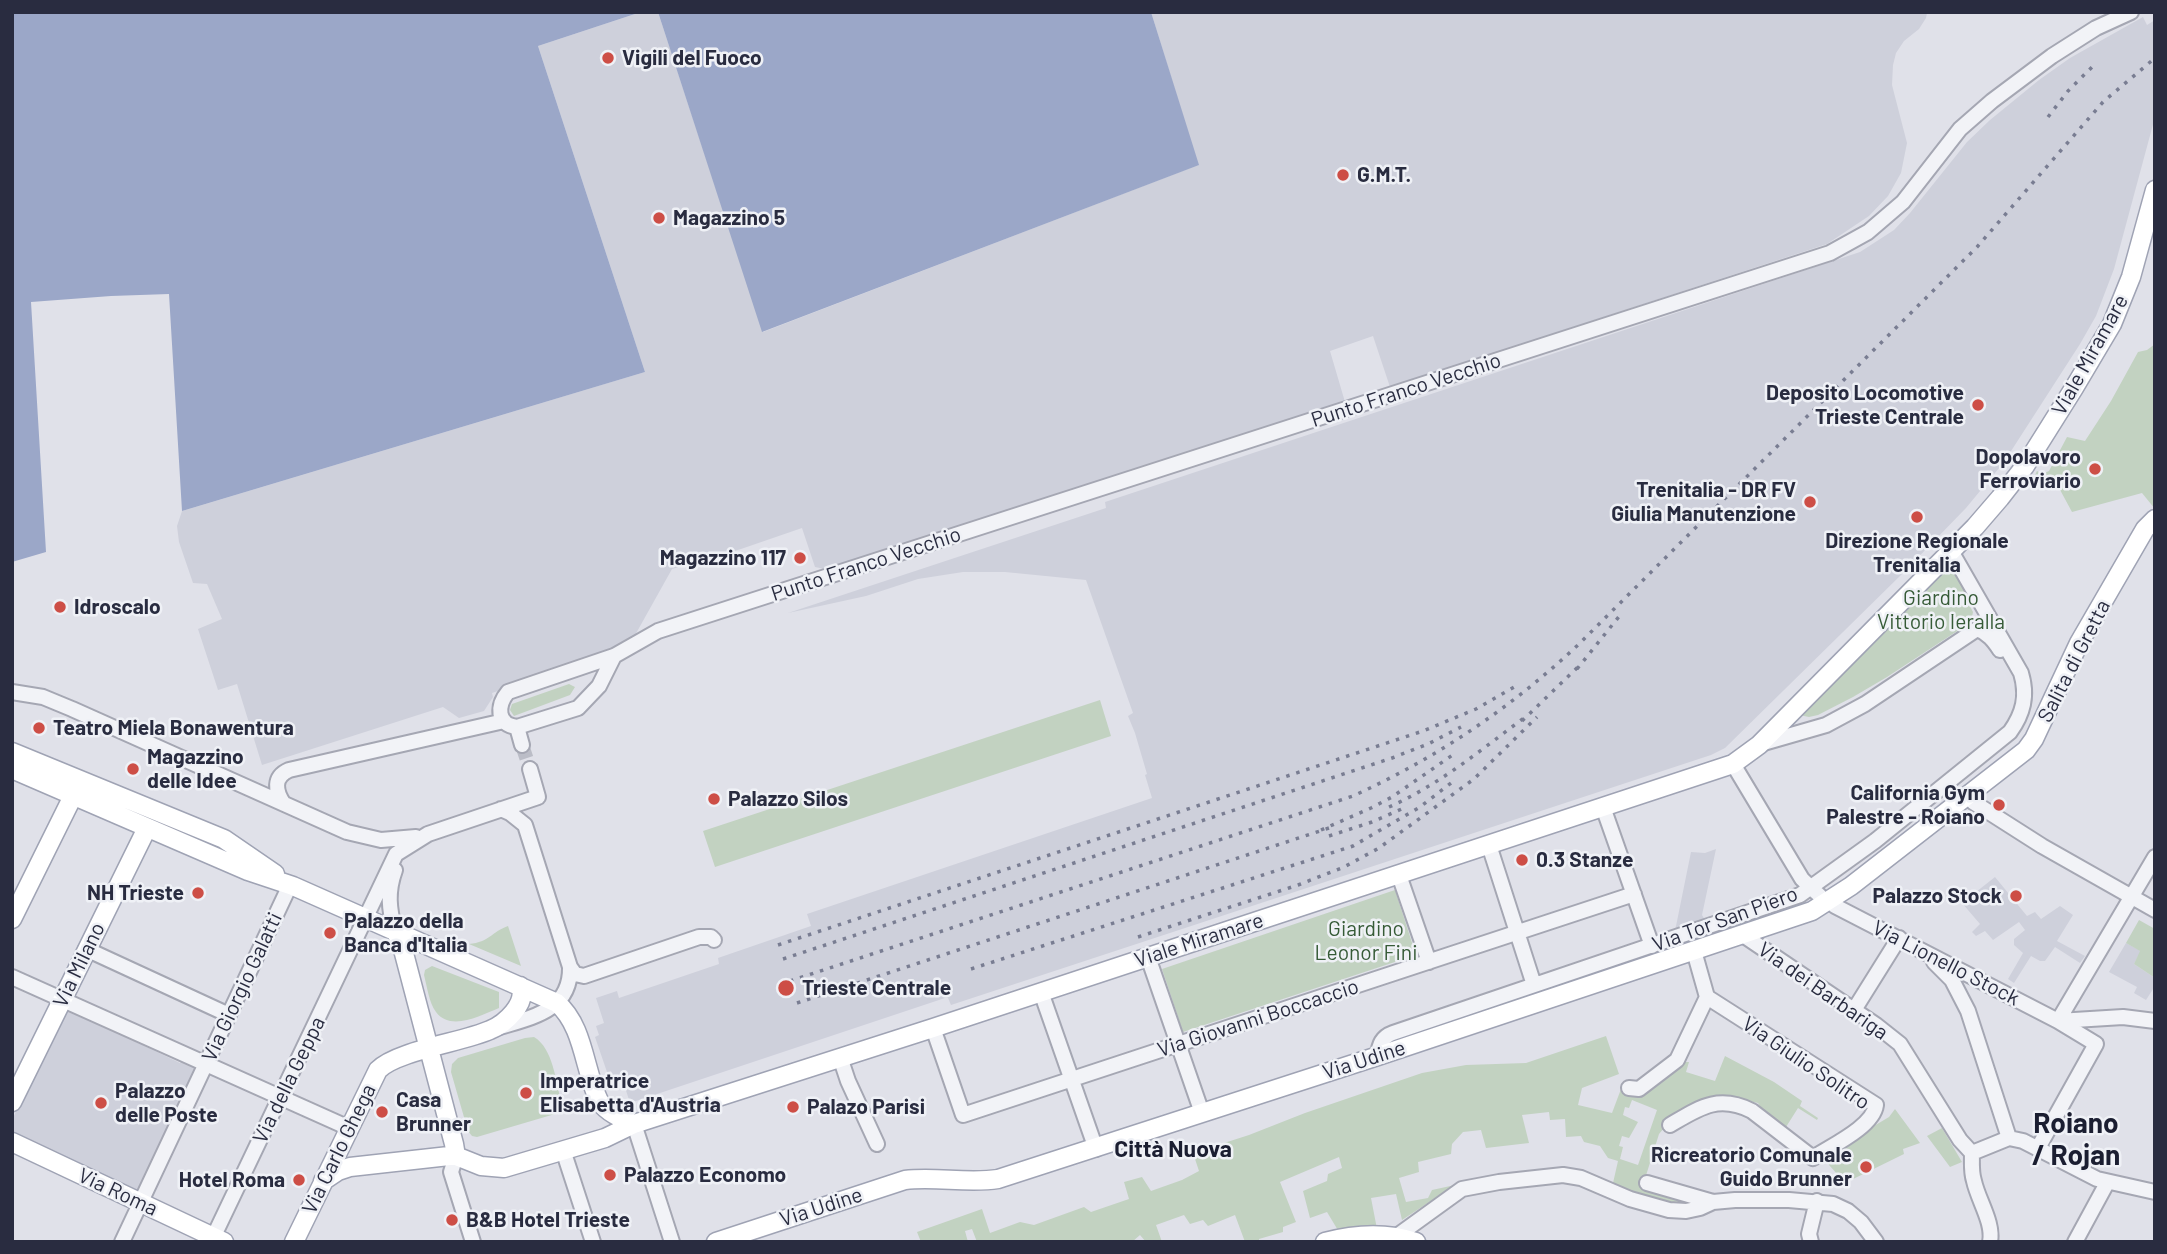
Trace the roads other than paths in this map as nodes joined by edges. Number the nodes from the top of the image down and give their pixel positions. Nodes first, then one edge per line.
1 (2131, 12) edge
2 (2155, 190) edge
3 (2155, 519) edge
4 (1951, 551) junction
5 (614, 656) junction
6 (2018, 667) junction
7 (12, 692) edge
8 (510, 724) junction
9 (522, 745) tunnel mouth
10 (1759, 745) junction
11 (12, 751) edge
12 (1733, 765) junction
13 (12, 769) edge
14 (530, 769) tunnel mouth
15 (66, 773) junction
16 (1965, 790) junction
17 (73, 796) junction
18 (538, 797) junction
19 (284, 804) junction
20 (1604, 807) junction
21 (500, 809) junction
22 (525, 825) junction
23 (147, 828) junction
24 (428, 834) junction
25 (1489, 845) junction
26 (2155, 858) edge
27 (266, 868) junction
28 (1399, 875) junction
29 (291, 885) junction
30 (1815, 892) junction
31 (1634, 894) junction
32 (2132, 897) junction
33 (1835, 906) dead end
34 (2155, 910) edge
35 (366, 918) junction
36 (12, 919) edge
37 (395, 931) junction
38 (1517, 933) junction
39 (1743, 935) junction
40 (1899, 938) junction
41 (714, 940) dead end
42 (1652, 946) junction
43 (86, 949) junction
44 (1693, 951) junction
45 (1923, 951) junction
46 (451, 955) junction
47 (1148, 957) junction
48 (1429, 962) junction
49 (570, 967) junction
50 (12, 977) edge
51 (411, 981) junction
52 (1534, 985) junction
53 (520, 986) junction
54 (1041, 992) junction
55 (1707, 997) junction
56 (62, 999) junction
57 (557, 1003) junction
58 (1854, 1010) junction
59 (229, 1014) junction
60 (2058, 1021) junction
61 (2155, 1021) edge
62 (933, 1028) junction
63 (492, 1029) junction
64 (1178, 1044) junction
65 (430, 1049) junction
66 (1378, 1056) junction
67 (840, 1057) junction
68 (206, 1064) junction
69 (1072, 1079) junction
70 (1629, 1088) dead end
71 (280, 1097) junction
72 (12, 1102) edge
73 (1202, 1113) junction
74 (634, 1124) junction
75 (1670, 1125) dead end
76 (349, 1128) junction
77 (2009, 1138) junction
78 (12, 1142) edge
79 (877, 1144) dead end
80 (2038, 1148) junction
81 (1096, 1149) junction
82 (563, 1150) junction
83 (1972, 1153) junction
84 (456, 1156) junction
85 (323, 1181) junction
86 (1647, 1183) dead end
87 (2107, 1183) junction
88 (2152, 1194) edge
89 (1817, 1201) junction
90 (141, 1202) junction
91 (1713, 1202) junction
92 (1387, 1238) edge
93 (216, 1240) edge
94 (122, 1242) edge
95 (294, 1242) edge
96 (473, 1242) edge
97 (593, 1242) edge
98 (671, 1242) edge
99 (716, 1242) edge
100 (1325, 1242) edge
101 (1416, 1242) edge
102 (1811, 1242) edge
103 (1876, 1242) edge
104 (1990, 1242) edge
105 (2075, 1242) edge

1 - 5 street, Punto Franco Vecchio
2 - 4 main road, Viale Miramare
3 - 16 main road, Salita di Gretta
4 - 6 street, Via Tor San Piero
4 - 10 main road, Viale Miramare
5 - 8 street
5 - 8 street, Punto Franco Vecchio
6 - 10 street, Viale Miramare
6 - 16 street, Via Tor San Piero
7 - 19 street
8 - 9 street
8 - 19 street
10 - 12 main road, Viale Miramare
11 - 15 main road
12 - 20 main road, Viale Miramare
12 - 30 street
13 - 17 main road
14 - 18 street
15 - 17 main road
15 - 27 main road
16 - 30 street, Via Tor San Piero
16 - 32 street
16 - 39 main road, Via Udine
17 - 23 main road
17 - 36 main road
18 - 21 street
18 - 22 street
19 - 24 street
20 - 25 main road, Viale Miramare
20 - 31 street
21 - 22 street
21 - 24 street
22 - 49 street
23 - 27 main road
23 - 29 main road
23 - 43 main road, Via Milano
24 - 35 street, Via della Geppa
24 - 37 street
25 - 28 main road, Viale Miramare
25 - 38 street
26 - 32 street
27 - 29 main road
28 - 47 main road, Viale Miramare
28 - 48 street
29 - 35 main road
29 - 59 street, Via Giorgio Galatti
30 - 42 street, Via Tor San Piero
31 - 38 street, Via Giovanni Boccaccio
31 - 42 street
32 - 34 street
32 - 60 street
33 - 40 street, Via Lionello Stock
35 - 37 main road
35 - 71 street, Via della Geppa
37 - 46 main road
37 - 51 main road
38 - 48 street, Via Giovanni Boccaccio
38 - 52 street
39 - 44 main road, Via Udine
39 - 58 street, Via dei Barbariga
40 - 45 street, Via Lionello Stock
40 - 58 street
41 - 49 street
42 - 52 street, Via Tor San Piero
43 - 56 main road, Via Milano
43 - 59 street
44 - 55 street
44 - 66 main road, Via Udine
45 - 60 street, Via Lionello Stock
45 - 77 street
46 - 51 main road
46 - 53 main road
47 - 54 main road, Viale Miramare
47 - 64 street
48 - 64 street, Via Giovanni Boccaccio
49 - 57 street
50 - 56 street
51 - 65 main road
52 - 66 street, Via Tor San Piero
53 - 57 main road
53 - 63 main road
54 - 62 main road, Viale Miramare
54 - 69 street
55 - 70 street
55 - 75 street, Via Giulio Solitro
56 - 68 street
56 - 72 main road, Via Milano
57 - 63 street
57 - 74 main road
58 - 83 street, Via dei Barbariga
59 - 68 street, Via Giorgio Galatti
60 - 61 street
60 - 80 street, Via Lionello Stock
62 - 67 main road, Viale Miramare
62 - 69 street, Via Giovanni Boccaccio
63 - 65 main road, Via Carlo Ghega
64 - 69 street, Via Giovanni Boccaccio
64 - 73 street
65 - 76 main road, Via Carlo Ghega
65 - 84 main road
66 - 73 main road, Via Udine
67 - 74 main road, Viale Miramare
67 - 79 street
68 - 71 street
68 - 90 street, Via Giorgio Galatti
69 - 81 street
71 - 76 street
71 - 93 street, Via della Geppa
73 - 81 main road, Via Udine
74 - 82 main road, Viale Miramare
74 - 98 street
76 - 85 main road, Via Carlo Ghega
77 - 80 street
77 - 83 street
78 - 90 main road, Via Roma
80 - 87 street
81 - 99 main road, Via Udine
82 - 84 main road, Viale Miramare
82 - 97 street
83 - 104 street
84 - 85 main road
84 - 96 street
85 - 95 main road, Via Carlo Ghega
86 - 91 street
87 - 88 street
87 - 105 street
89 - 91 street
89 - 102 street
89 - 103 street
90 - 93 main road, Via Roma
90 - 94 street, Via Giorgio Galatti
91 - 92 street
92 - 100 main road
92 - 101 main road

